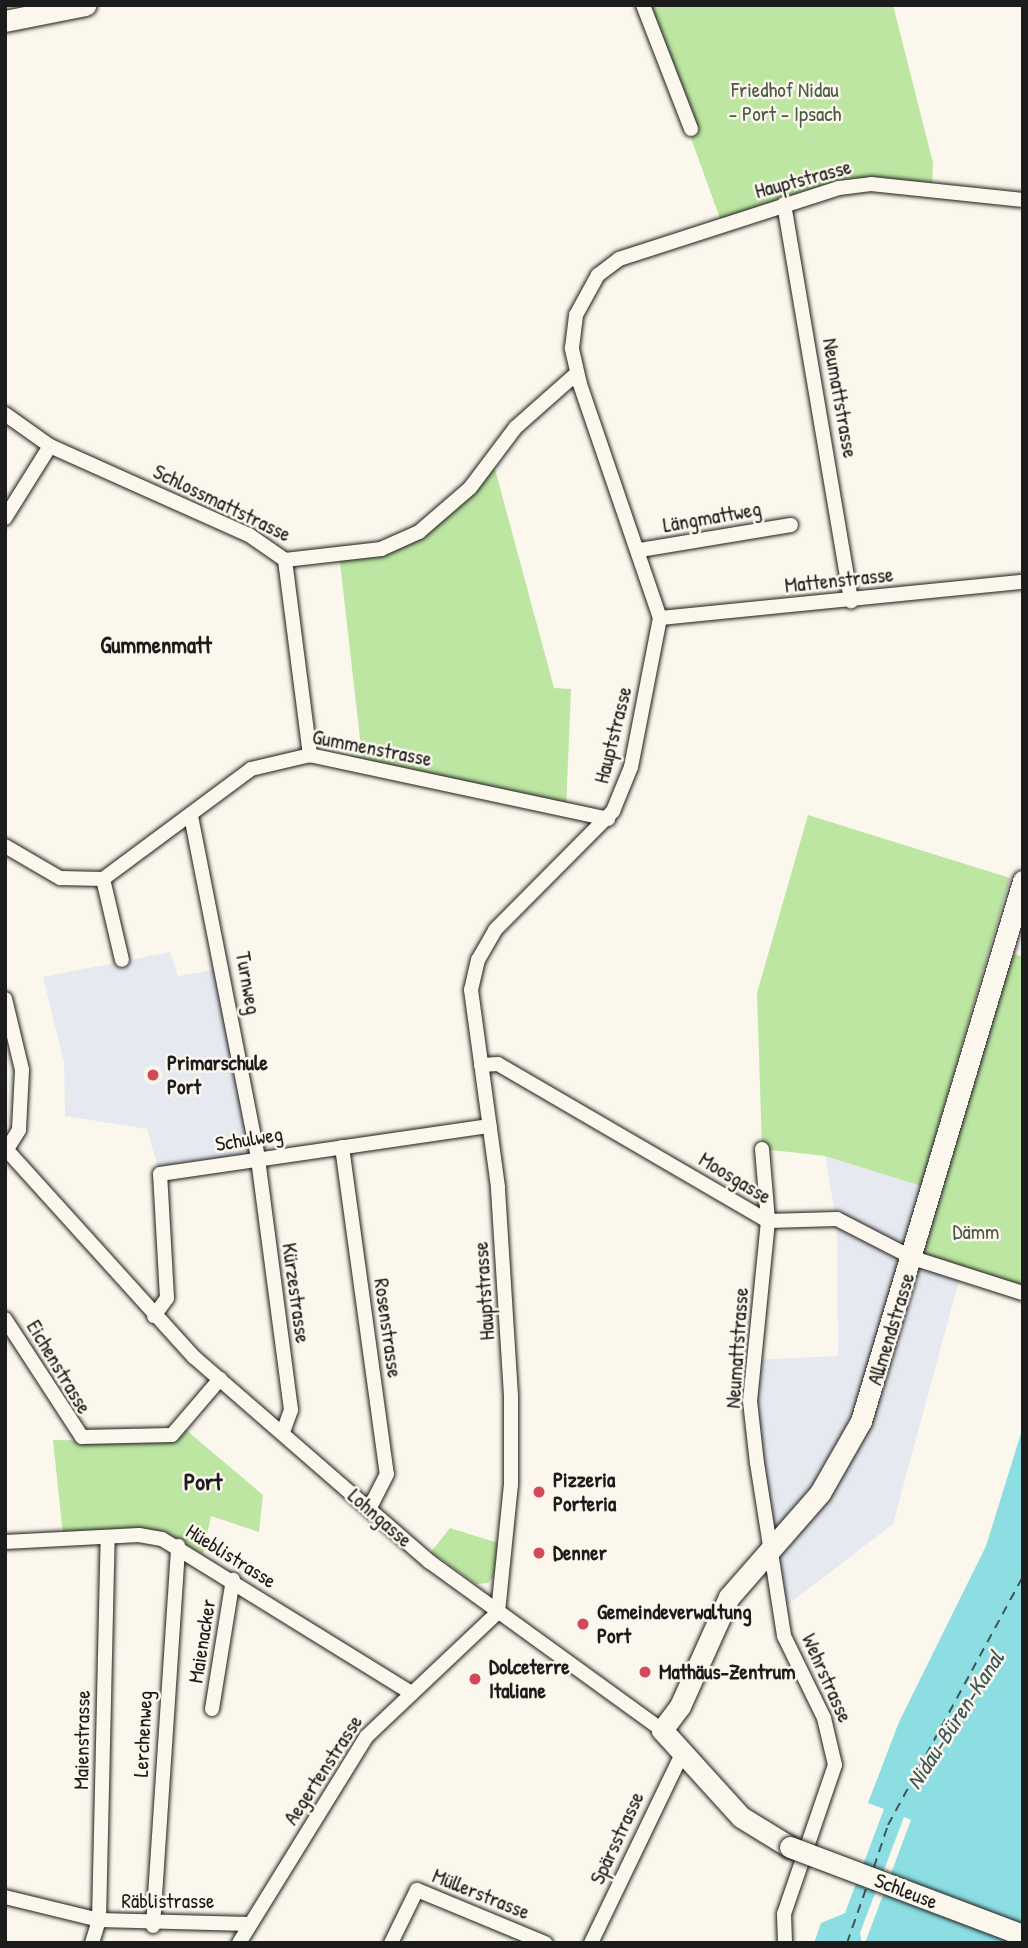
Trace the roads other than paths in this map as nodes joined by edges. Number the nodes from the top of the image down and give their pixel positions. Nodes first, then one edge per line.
1 (85, 5) edge
2 (643, 5) edge
3 (5, 21) edge
4 (691, 129) dead end
5 (1023, 200) edge
6 (784, 204) junction
7 (577, 373) junction
8 (5, 414) edge
9 (50, 446) junction
10 (5, 518) edge
11 (791, 525) dead end
12 (640, 550) junction
13 (285, 560) junction
14 (1023, 583) edge
15 (851, 601) junction
16 (660, 618) junction
17 (310, 755) junction
18 (191, 816) junction
19 (608, 819) junction
20 (5, 846) edge
21 (103, 878) junction
22 (1023, 881) edge
23 (122, 960) dead end
24 (5, 999) edge
25 (481, 1065) junction
26 (490, 1126) junction
27 (342, 1147) junction
28 (6, 1149) edge
29 (762, 1149) dead end
30 (258, 1159) junction
31 (768, 1221) junction
32 (913, 1258) junction
33 (1023, 1293) edge
34 (154, 1315) junction
35 (5, 1319) edge
36 (220, 1379) junction
37 (283, 1433) junction
38 (369, 1509) junction
39 (108, 1537) junction
40 (5, 1542) edge
41 (178, 1546) junction
42 (771, 1549) junction
43 (233, 1580) junction
44 (498, 1612) junction
45 (411, 1693) junction
46 (212, 1709) dead end
47 (662, 1731) junction
48 (683, 1752) junction
49 (790, 1847) joint
50 (5, 1896) edge
51 (99, 1920) junction
52 (250, 1924) junction
53 (153, 1926) junction
54 (1023, 1935) edge
55 (92, 1943) edge
56 (239, 1943) edge
57 (391, 1943) edge
58 (545, 1943) edge
59 (591, 1943) edge
60 (785, 1943) edge

1 - 3 main road
2 - 4 street
5 - 6 street, Hauptstrasse
6 - 7 street, Hauptstrasse
6 - 15 street, Neumattstrasse
7 - 12 street, Hauptstrasse
7 - 13 street, Schlossmattstrasse
8 - 9 street, Schlossmattstrasse
9 - 10 street
9 - 13 street, Schlossmattstrasse
11 - 12 street, Längmattweg
12 - 16 street, Hauptstrasse
13 - 17 street
14 - 15 street, Mattenstrasse
15 - 16 street, Mattenstrasse
16 - 19 street, Hauptstrasse
17 - 18 street, Gummenstrasse
17 - 19 street, Gummenstrasse
18 - 21 street, Gummenstrasse
18 - 30 street, Turnweg
19 - 25 street, Hauptstrasse
20 - 21 street
21 - 23 street
22 - 32 main road, Allmendstrasse
24 - 28 street
25 - 26 street, Hauptstrasse
25 - 31 street, Moosgasse
26 - 27 street, Schulweg
26 - 44 street, Hauptstrasse
27 - 30 street, Schulweg
27 - 38 street, Rosenstrasse
28 - 34 street, Lohngasse
29 - 31 street, Neumattstrasse
30 - 34 street, Schulweg
30 - 37 street, Kürzestrasse
31 - 32 street, Moosgasse
31 - 42 street, Neumattstrasse
32 - 33 street, Moosgasse
32 - 42 main road, Allmendstrasse
34 - 36 street, Lohngasse
35 - 36 street, Eichenstrasse
36 - 37 street, Lohngasse
37 - 38 street, Lohngasse
38 - 44 street, Lohngasse
39 - 40 street, Hüeblistrasse
39 - 41 street, Hüeblistrasse
39 - 51 street, Maienstrasse
41 - 43 street, Hüeblistrasse
41 - 53 street, Lerchenweg
42 - 47 main road, Allmendstrasse
42 - 60 street, Wehrstrasse
43 - 45 street, Hüeblistrasse
43 - 46 street, Maienacker
44 - 45 street, Aegertenstrasse
44 - 47 street, Lohngasse
45 - 52 street, Aegertenstrasse
47 - 48 main road, Lohngasse
48 - 49 main road, Lohngasse
48 - 59 street, Spärsstrasse
49 - 54 main road, Schleuse, bridge
50 - 51 street, Räblistrasse
51 - 53 street, Räblistrasse
51 - 55 street, Maienstrasse
52 - 53 street, Räblistrasse
52 - 56 street, Aegertenstrasse
57 - 58 street, Müllerstrasse

